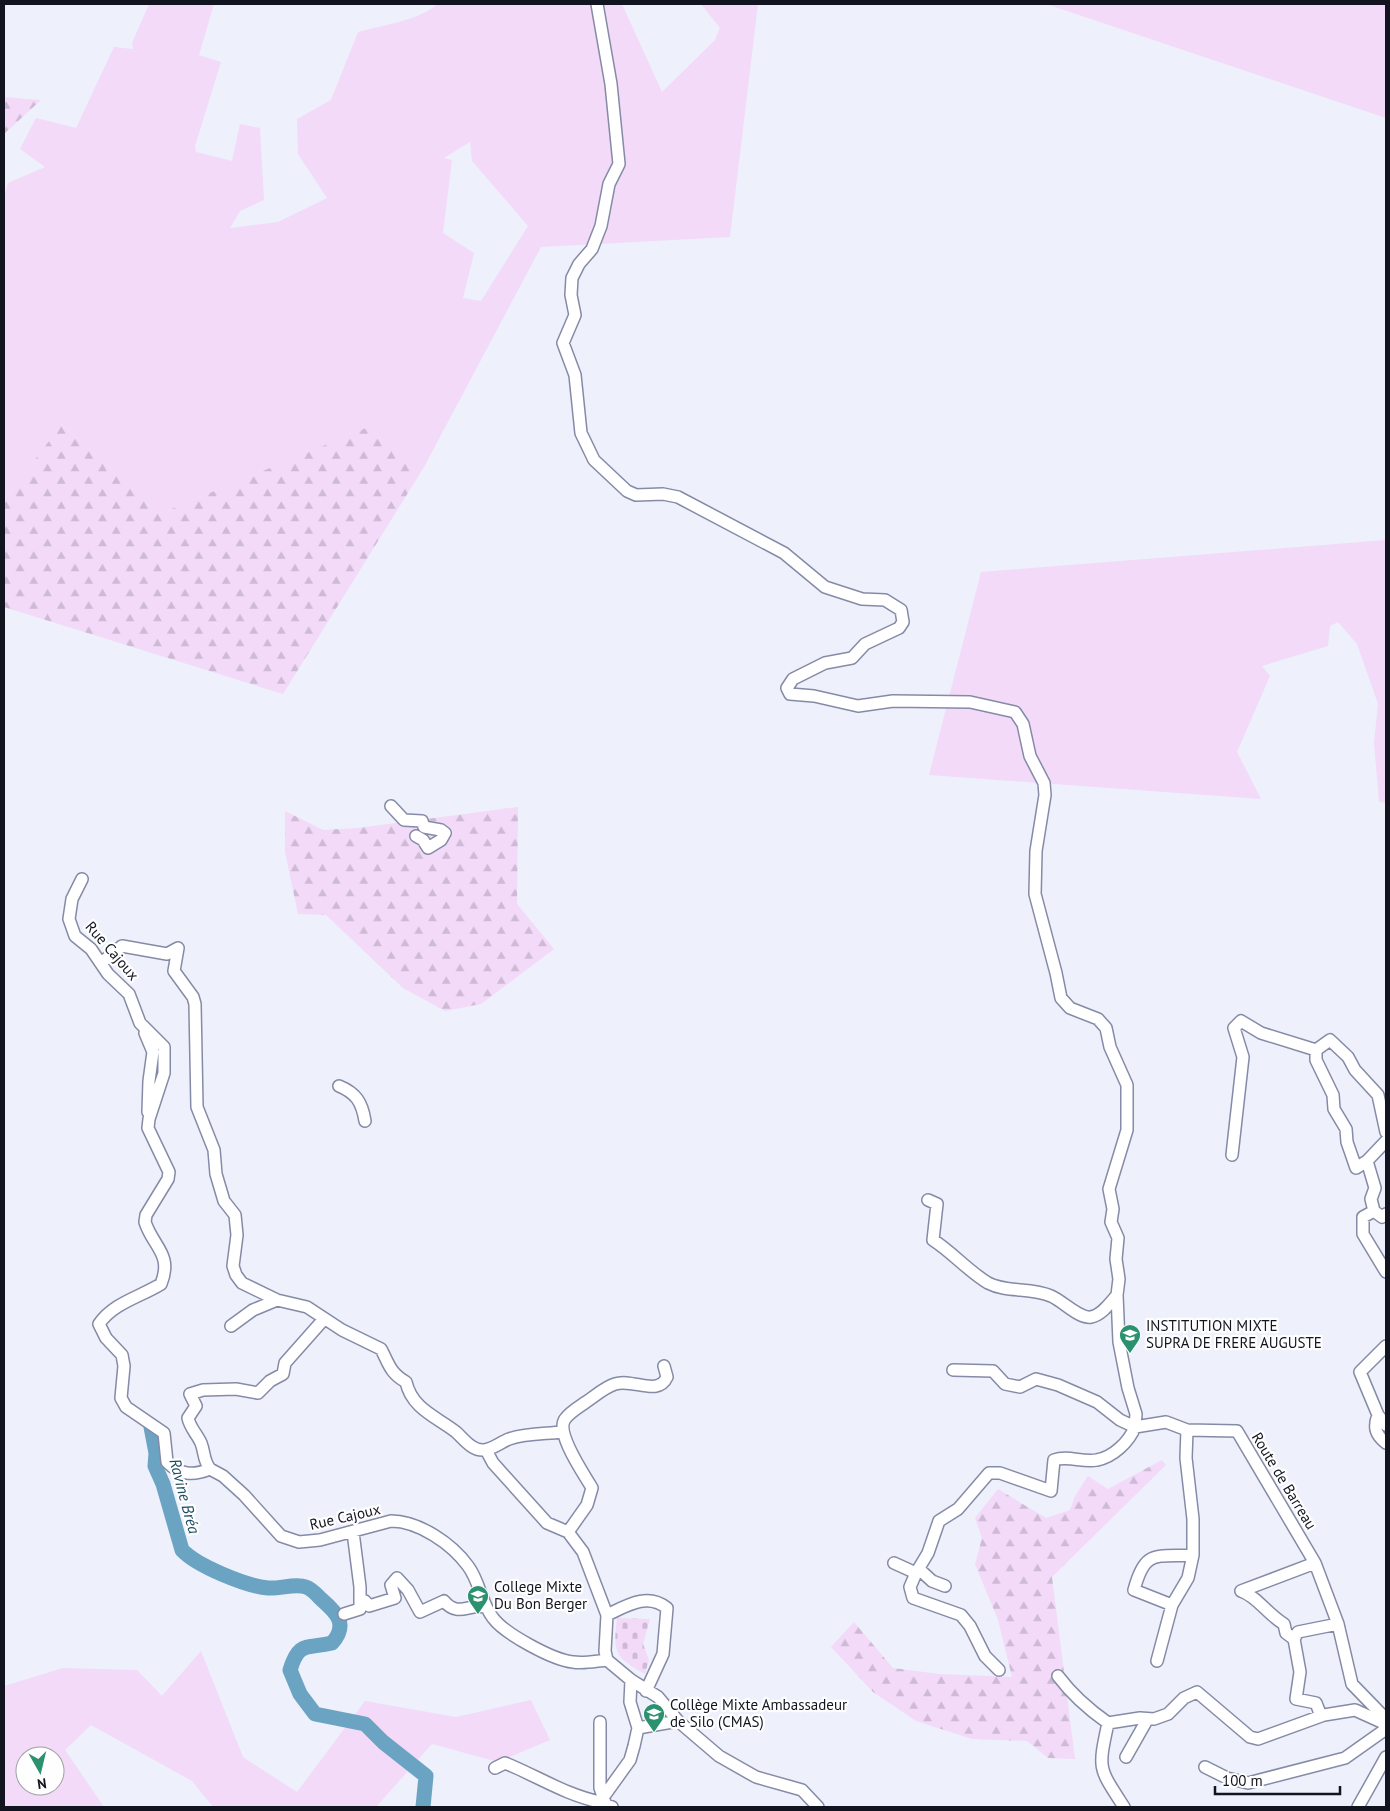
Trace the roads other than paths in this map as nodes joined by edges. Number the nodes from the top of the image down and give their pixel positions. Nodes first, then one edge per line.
1 (596, 4) edge
2 (391, 806) dead end
3 (416, 836) dead end
4 (82, 879) dead end
5 (101, 962) junction
6 (1316, 1050) junction
7 (339, 1086) dead end
8 (365, 1121) dead end
9 (1386, 1132) edge
10 (1386, 1141) edge
11 (1232, 1155) dead end
12 (1367, 1161) junction
13 (928, 1200) dead end
14 (1374, 1211) junction
15 (1386, 1214) edge
16 (1386, 1272) edge
17 (1117, 1295) junction
18 (277, 1300) junction
19 (324, 1319) junction
20 (231, 1326) dead end
21 (1386, 1346) edge
22 (664, 1366) dead end
23 (953, 1370) dead end
24 (1378, 1415) junction
25 (1386, 1425) edge
26 (1135, 1427) junction
27 (1187, 1430) junction
28 (562, 1432) junction
29 (1386, 1443) edge
30 (486, 1450) junction
31 (210, 1469) junction
32 (353, 1532) junction
33 (568, 1532) junction
34 (1192, 1555) junction
35 (1315, 1563) junction
36 (894, 1564) dead end
37 (917, 1571) junction
38 (945, 1586) dead end
39 (360, 1604) junction
40 (1172, 1605) junction
41 (485, 1607) junction
42 (344, 1614) dead end
43 (607, 1615) junction
44 (1338, 1624) junction
45 (1294, 1638) junction
46 (607, 1660) junction
47 (1157, 1661) dead end
48 (999, 1670) dead end
49 (1058, 1676) dead end
50 (631, 1680) junction
51 (646, 1691) junction
52 (1321, 1716) junction
53 (1386, 1719) edge
54 (1147, 1720) junction
55 (678, 1721) junction
56 (600, 1722) dead end
57 (1108, 1723) junction
58 (1386, 1724) edge
59 (638, 1728) junction
60 (1386, 1729) edge
61 (1126, 1757) dead end
62 (1386, 1757) edge
63 (1206, 1767) dead end
64 (495, 1768) dead end
65 (600, 1802) edge
66 (612, 1807) edge
67 (818, 1807) edge
68 (1124, 1807) edge
69 (1358, 1807) edge

1 - 17 street
2 - 3 street
4 - 5 street, Rue Cajoux
5 - 18 street
5 - 31 street, Rue Cajoux
6 - 9 street
6 - 11 street
6 - 12 street
7 - 8 street
10 - 12 street
12 - 14 street
13 - 17 street
14 - 15 street
14 - 16 street
17 - 26 street
18 - 19 street
18 - 20 street
19 - 30 street
19 - 31 street
21 - 24 street
22 - 28 street
23 - 26 street
24 - 25 street
24 - 29 street
26 - 27 street, Route de Barreau
26 - 37 street
27 - 34 street
27 - 35 street, Route de Barreau
28 - 30 street
28 - 33 street
30 - 33 street
31 - 32 street, Rue Cajoux
32 - 39 street
32 - 41 street, Rue Cajoux
33 - 43 street
34 - 40 street
34 - 40 street
35 - 44 street, Route de Barreau
35 - 45 street
36 - 37 street
37 - 38 street
37 - 48 street
39 - 41 street
39 - 42 street
40 - 47 street
41 - 46 street, Rue Cajoux
43 - 46 street
43 - 51 street
44 - 45 street
44 - 53 street, Route de Barreau
45 - 52 street
46 - 50 street
49 - 57 street
50 - 51 street
50 - 59 street
51 - 55 street
52 - 54 street
52 - 58 street
54 - 57 street
54 - 61 street
55 - 59 street
55 - 67 street
56 - 65 street
57 - 68 street
59 - 65 street
60 - 63 street
62 - 69 street
64 - 65 street
65 - 66 street

